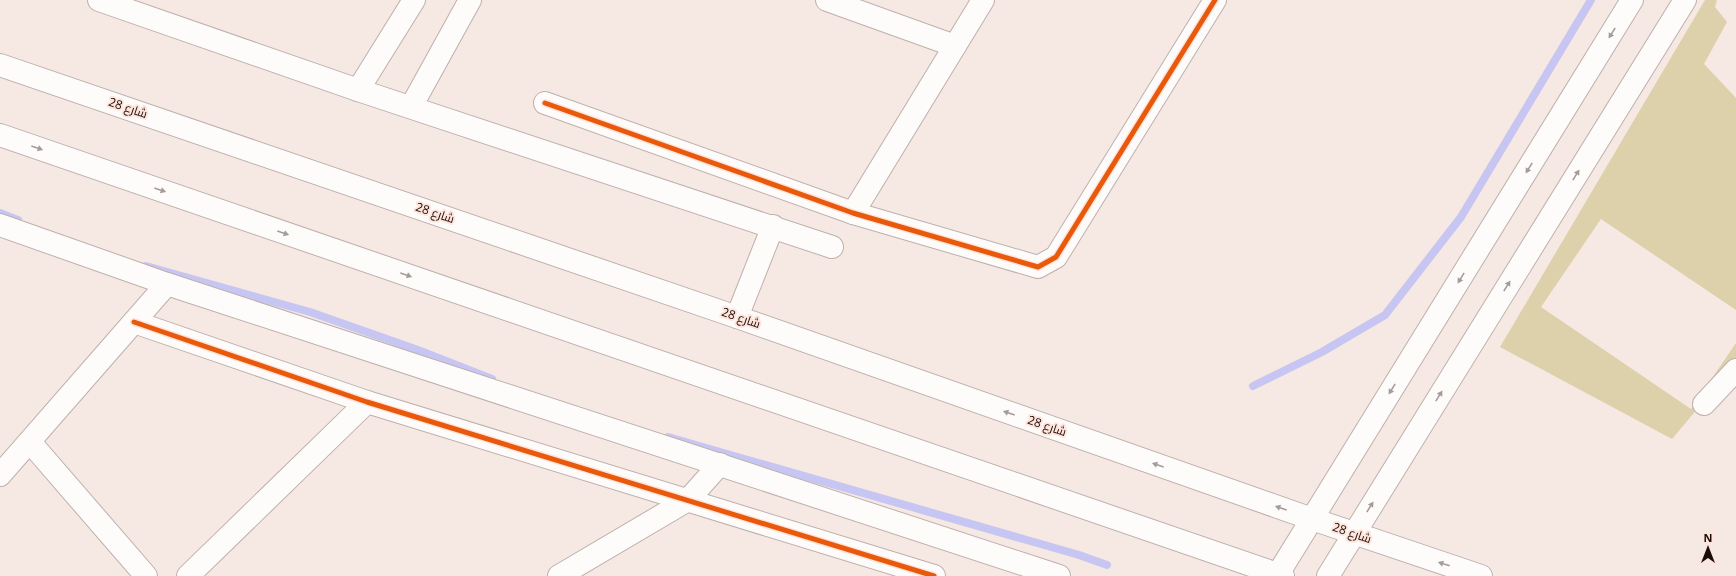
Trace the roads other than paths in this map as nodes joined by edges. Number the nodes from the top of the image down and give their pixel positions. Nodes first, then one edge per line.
1 (99, 0) edge
2 (414, 0) edge
3 (470, 0) edge
4 (827, 0) edge
5 (983, 0) edge
6 (1215, 0) edge
7 (1632, 0) edge
8 (1685, 0) edge
9 (955, 46) junction
10 (0, 64) edge
11 (358, 90) junction
12 (545, 103) dead end
13 (411, 107) junction
14 (0, 136) edge
15 (853, 212) junction
16 (0, 225) edge
17 (773, 226) junction
18 (832, 247) dead end
19 (167, 284) junction
20 (737, 317) junction
21 (134, 322) junction
22 (1736, 370) edge
23 (367, 402) junction
24 (1704, 404) dead end
25 (30, 442) junction
26 (720, 464) junction
27 (0, 475) edge
28 (688, 500) junction
29 (1312, 519) junction
30 (1354, 534) junction
31 (1281, 575) edge
32 (146, 576) edge
33 (188, 576) edge
34 (560, 576) edge
35 (934, 576) edge
36 (1059, 576) edge
37 (1328, 576) edge
38 (1481, 576) edge

1 - 11 main road
2 - 11 main road
3 - 13 main road
4 - 9 main road
5 - 9 main road
6 - 15 main road
7 -> 29 main road
30 -> 8 main road
9 - 15 main road
10 - 20 main road, شارع 28
11 - 13 main road
12 - 15 main road
13 - 17 main road
14 -> 31 main road
16 - 19 main road
17 - 18 main road
17 - 20 main road
19 - 21 main road
19 - 26 main road
29 -> 20 main road, شارع 28
21 - 23 main road
21 - 25 main road
22 - 24 main road
23 - 28 main road
23 - 33 main road
25 - 27 main road
25 - 32 main road
26 - 28 main road
26 - 36 main road
28 - 34 main road
28 - 35 main road
29 - 30 main road, شارع 28
29 - 31 main road
30 - 37 main road
38 -> 30 main road, شارع 28

